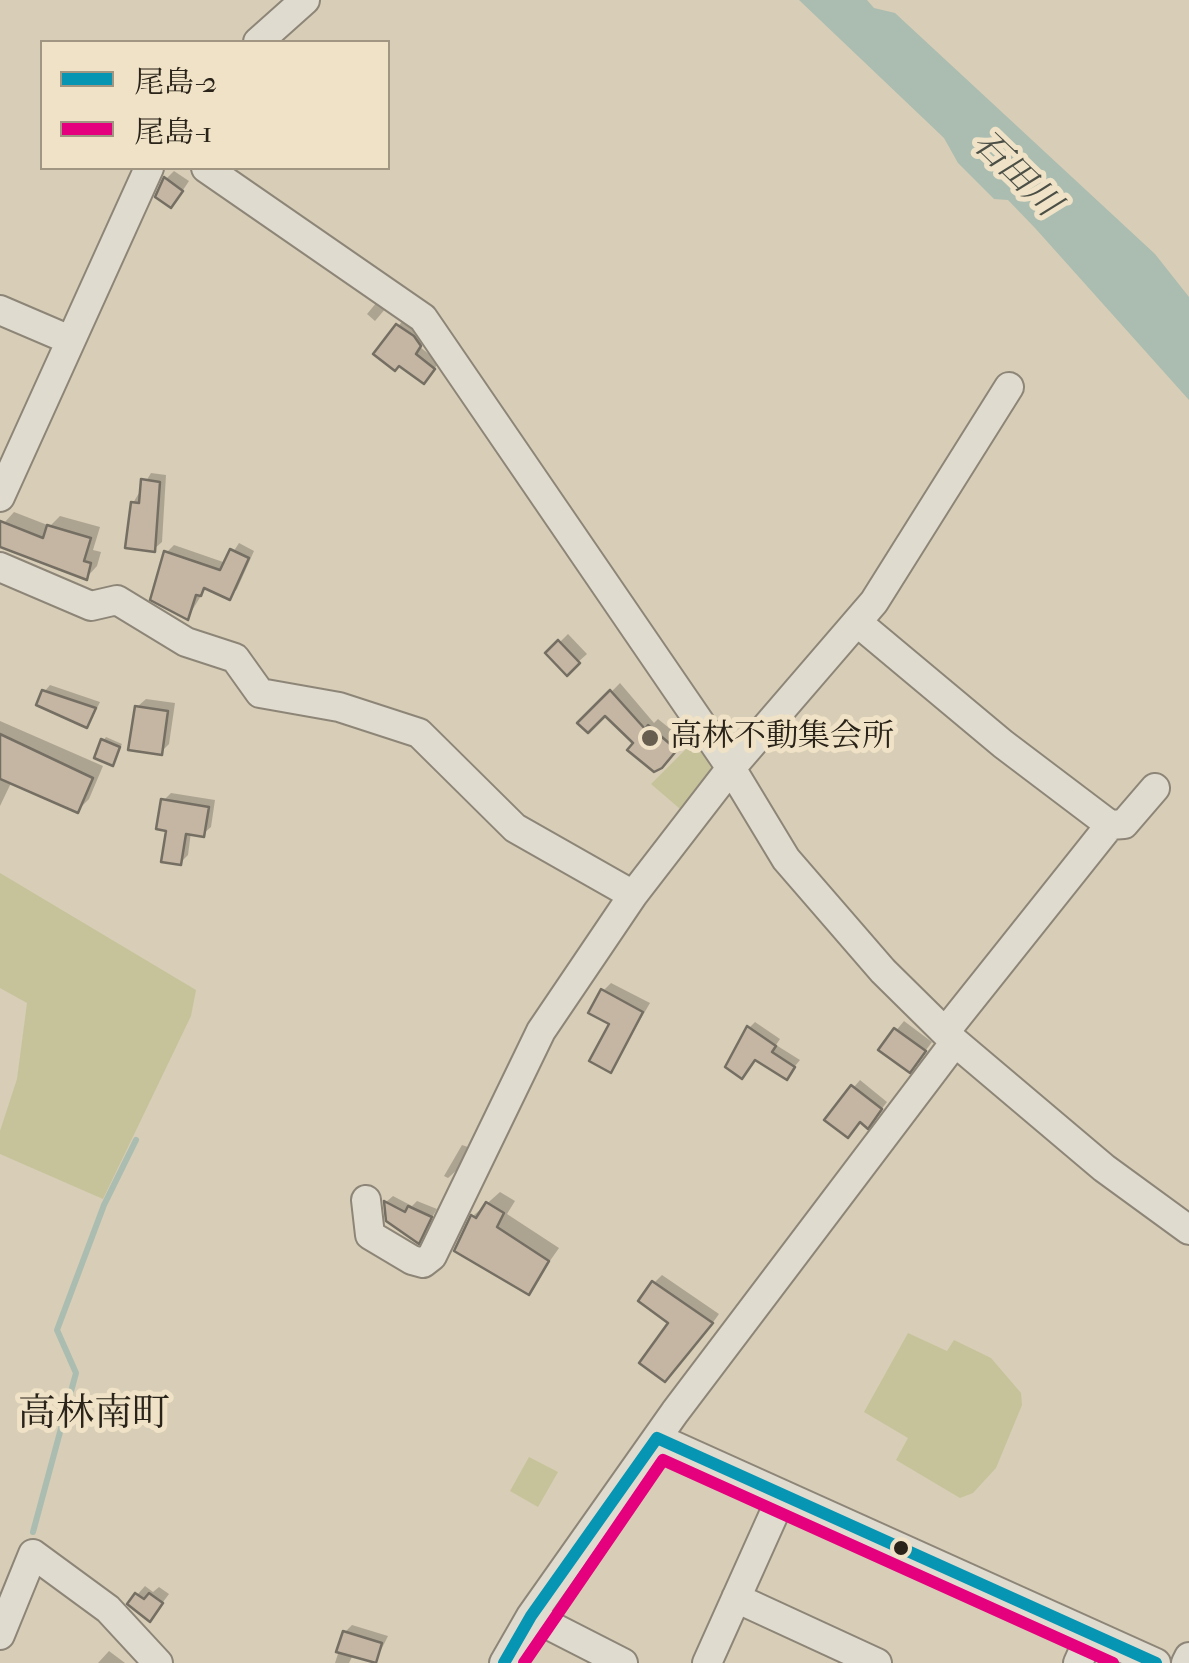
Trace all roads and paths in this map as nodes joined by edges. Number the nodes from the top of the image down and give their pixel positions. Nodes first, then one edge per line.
1 (305, 0) edge
2 (260, 40) edge
3 (148, 170) edge
4 (209, 170) edge
5 (0, 310) edge
6 (70, 340) junction
7 (1009, 387) dead end
8 (0, 497) edge
9 (0, 567) edge
10 (857, 622) junction
11 (731, 768) junction
12 (1154, 788) dead end
13 (1110, 826) junction
14 (632, 894) junction
15 (950, 1037) junction
16 (366, 1200) dead end
17 (1189, 1230) edge
18 (657, 1438) junction
19 (782, 1496) junction
20 (736, 1598) junction
21 (531, 1616) junction
22 (1091, 1634) junction
23 (0, 1635) edge
24 (158, 1663) edge
25 (504, 1663) edge
26 (623, 1663) edge
27 (707, 1663) edge
28 (878, 1663) edge
29 (1078, 1663) edge
30 (1156, 1663) edge

1 - 2 street
3 - 6 street
4 - 11 street
5 - 6 street
6 - 8 street
7 - 10 street
9 - 14 street
10 - 11 street
10 - 13 street
11 - 14 street
11 - 15 street
12 - 13 street
13 - 15 street
14 - 16 street
15 - 17 street
15 - 18 street
18 - 19 street
18 - 21 street
19 - 20 street
19 - 22 street
20 - 27 street
20 - 28 street
21 - 25 street
21 - 26 street
22 - 29 street
22 - 30 street
23 - 24 street

